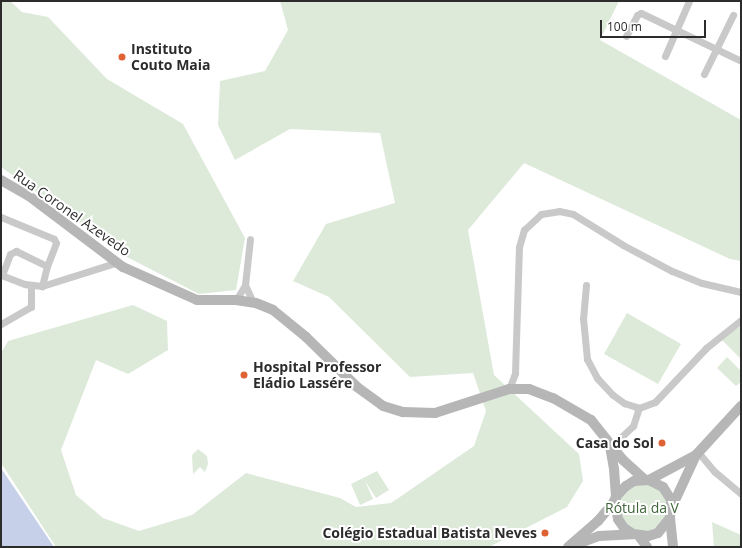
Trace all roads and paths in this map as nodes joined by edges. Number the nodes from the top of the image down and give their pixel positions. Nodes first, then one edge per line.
1 (689, 1) edge
2 (733, 15) dead end
3 (676, 31) junction
4 (626, 36) dead end
5 (716, 49) junction
6 (665, 56) dead end
7 (741, 61) edge
8 (704, 74) dead end
9 (1, 180) edge
10 (1, 217) edge
11 (250, 239) dead end
12 (115, 262) junction
13 (48, 266) junction
14 (1, 275) edge
15 (245, 285) junction
16 (586, 285) dead end
17 (31, 286) junction
18 (42, 286) junction
19 (741, 292) edge
20 (236, 300) junction
21 (252, 302) junction
22 (741, 320) edge
23 (1, 324) edge
24 (514, 388) junction
25 (741, 406) edge
26 (639, 408) junction
27 (620, 438) dead end
28 (610, 444) junction
29 (697, 453) junction
30 (646, 480) junction
31 (741, 494) edge
32 (616, 497) junction
33 (672, 508) junction
34 (670, 518) junction
35 (636, 535) junction
36 (568, 547) edge
37 (647, 547) edge
38 (673, 547) edge

1 - 3 street
2 - 5 street
3 - 4 street
3 - 5 street
3 - 6 street
5 - 7 street
5 - 8 street
9 - 12 main road, Rua Coronel Azevedo
10 - 13 street
11 - 15 street
12 - 18 street
12 - 20 main road, Rua Coronel Azevedo
13 - 14 street
13 - 18 street
14 - 17 street
15 - 20 street
15 - 21 street
16 - 26 street
17 - 18 street
17 - 23 street
19 - 24 street
20 - 21 main road, Rua Coronel Azevedo
21 - 24 main road, Rua Coronel Azevedo
22 - 26 street
24 - 28 main road
25 - 29 main road
26 - 27 street
28 - 30 main road
28 - 32 main road
29 - 30 main road
29 - 31 street
29 - 33 main road
30 - 32 main road
30 - 33 main road
32 - 35 main road
32 - 36 main road
33 - 34 main road
34 - 35 main road
34 - 38 main road
35 - 36 main road
35 - 37 main road

